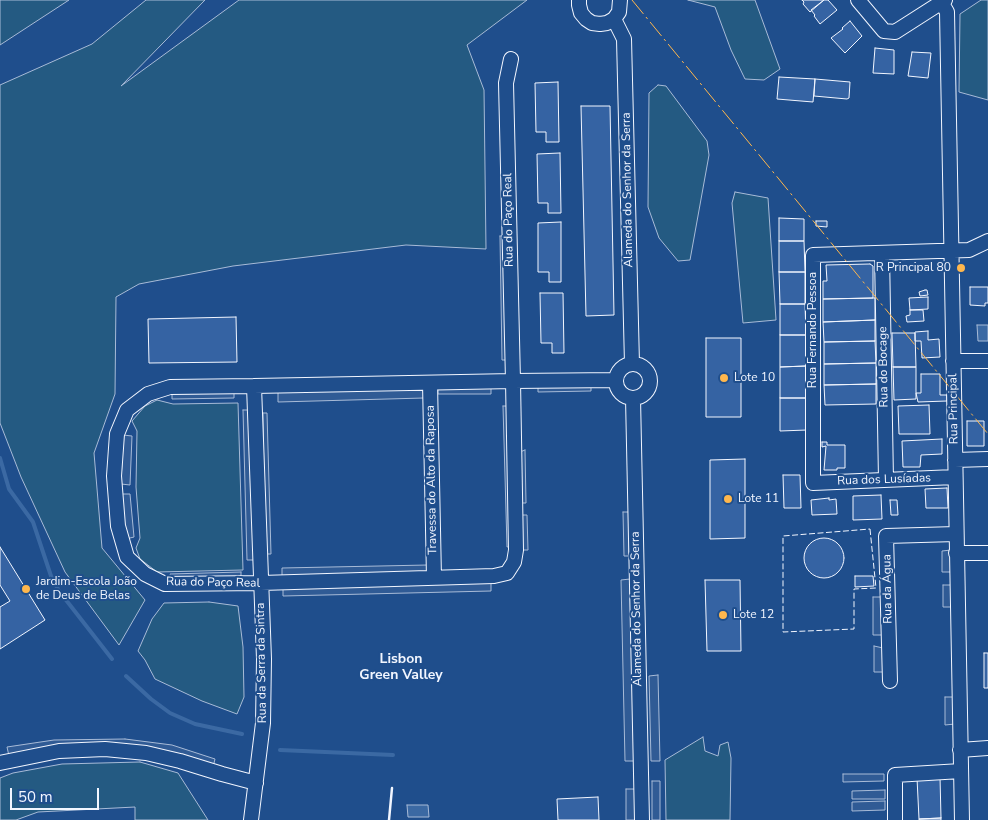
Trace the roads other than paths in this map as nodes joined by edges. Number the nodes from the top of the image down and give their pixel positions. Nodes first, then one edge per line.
1 (579, 0) edge
2 (620, 0) edge
3 (858, 0) edge
4 (942, 1) edge
5 (614, 19) junction
6 (511, 59) dead end
7 (988, 241) edge
8 (951, 252) junction
9 (882, 254) junction
10 (953, 361) junction
11 (988, 361) edge
12 (632, 364) junction
13 (616, 380) junction
14 (513, 381) junction
15 (430, 383) junction
16 (254, 386) junction
17 (633, 398) junction
18 (988, 459) edge
19 (954, 460) junction
20 (955, 478) junction
21 (886, 480) junction
22 (813, 483) joint
23 (956, 534) junction
24 (956, 553) junction
25 (988, 553) edge
26 (434, 578) junction
27 (261, 583) junction
28 (890, 681) dead end
29 (988, 748) edge
30 (960, 750) junction
31 (0, 763) edge
32 (960, 771) junction
33 (256, 783) junction
34 (251, 820) edge
35 (642, 820) edge
36 (895, 820) edge
37 (962, 820) edge

1 - 5 street
2 - 5 street
3 - 4 street
4 - 8 street, Rua Principal
5 - 12 street, Alameda do Senhor da Serra
6 - 14 street, Rua do Paço Real
7 - 8 street, Rua Fernando Pessoa
8 - 9 street, Rua Fernando Pessoa
8 - 10 street, Rua Principal
9 - 21 street, Rua do Bocage
9 - 22 street, Rua Fernando Pessoa
10 - 11 street
10 - 19 street, Rua Principal
12 - 13 street
12 - 17 street
13 - 14 street, Rua do Paço Real
13 - 17 street
14 - 15 street, Rua do Paço Real
14 - 26 street, Rua do Paço Real
15 - 16 street, Rua do Paço Real
15 - 26 street, Travessa do Alto da Raposa
16 - 27 street, Rua da Serra da Sintra
16 - 27 street, Rua do Paço Real
17 - 35 street, Alameda do Senhor da Serra
18 - 19 street
19 - 20 street, Rua Principal
20 - 21 street, Rua dos Lusíadas
20 - 23 street, Rua Principal
21 - 22 street, Rua dos Lusíadas
23 - 24 street, Rua Principal
23 - 28 street, Rua da Água
24 - 25 street
24 - 30 street, Rua Principal
26 - 27 street, Rua do Paço Real
27 - 33 street, Rua da Serra da Sintra
29 - 30 street
30 - 32 street, Rua Principal
31 - 33 street
32 - 36 street
32 - 37 street, Rua Principal
33 - 34 street, Rua da Serra da Sintra

